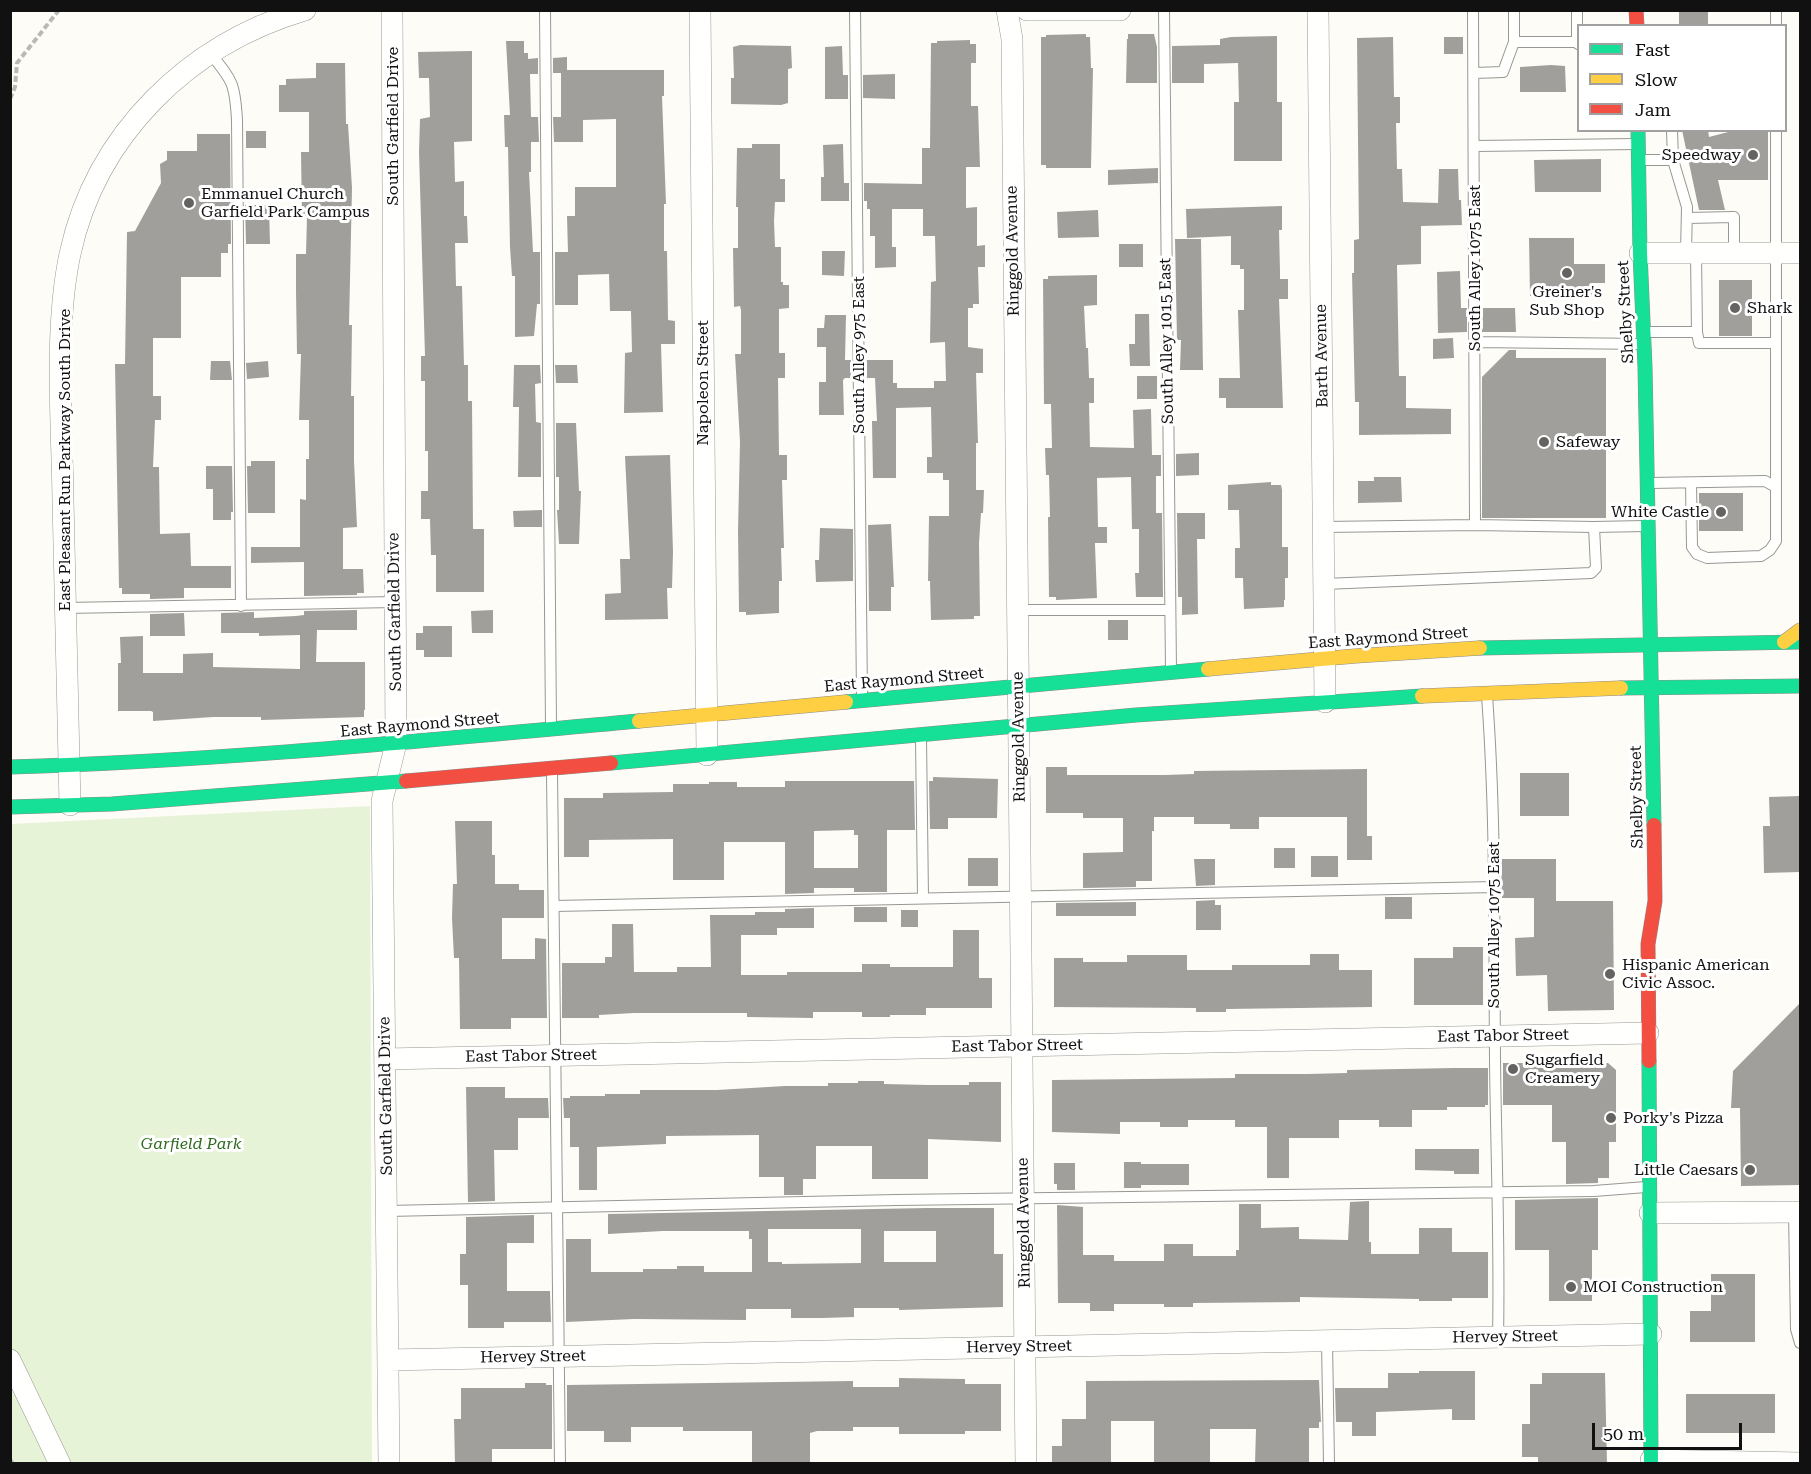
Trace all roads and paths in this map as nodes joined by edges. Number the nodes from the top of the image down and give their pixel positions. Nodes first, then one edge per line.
1 (59, 10) edge
2 (305, 10) edge
3 (392, 10) edge
4 (545, 10) edge
5 (700, 10) edge
6 (855, 10) edge
7 (1007, 10) edge
8 (1027, 10) edge
9 (1120, 10) edge
10 (1164, 10) edge
11 (1318, 10) edge
12 (1473, 10) edge
13 (1514, 10) edge
14 (1576, 10) edge
15 (1577, 26) edge
16 (1514, 42) junction
17 (1577, 43) edge
18 (210, 52) junction
19 (1474, 73) junction
20 (10, 99) edge
21 (1672, 132) edge
22 (1776, 132) edge
23 (1638, 137) edge
24 (1475, 146) junction
25 (1638, 160) junction
26 (1673, 160) junction
27 (1686, 218) junction
28 (1640, 253) junction
29 (1691, 253) junction
30 (1734, 253) junction
31 (1776, 253) junction
32 (1800, 253) edge
33 (1697, 332) junction
34 (1644, 338) junction
35 (1476, 342) junction
36 (1776, 343) junction
37 (1646, 483) junction
38 (1691, 483) junction
39 (1776, 487) junction
40 (1475, 525) junction
41 (1647, 526) junction
42 (1323, 527) junction
43 (1594, 527) junction
44 (1324, 584) junction
45 (395, 602) junction
46 (241, 606) junction
47 (65, 608) junction
48 (1017, 610) junction
49 (1170, 610) junction
50 (1800, 630) edge
51 (1784, 642) junction
52 (1800, 642) edge
53 (1650, 644) junction
54 (1325, 659) junction
55 (1171, 672) junction
56 (1018, 686) junction
57 (1800, 686) edge
58 (1652, 688) junction
59 (1487, 693) junction
60 (862, 700) junction
61 (1325, 702) junction
62 (706, 715) junction
63 (1019, 726) junction
64 (551, 729) junction
65 (921, 735) junction
66 (396, 744) junction
67 (707, 755) junction
68 (69, 765) junction
69 (10, 767) edge
70 (552, 768) junction
71 (387, 783) junction
72 (70, 805) junction
73 (10, 807) edge
74 (1495, 887) junction
75 (1020, 895) junction
76 (923, 898) junction
77 (554, 906) junction
78 (1648, 1033) junction
79 (1495, 1036) junction
80 (1022, 1046) junction
81 (555, 1056) junction
82 (385, 1059) junction
83 (1650, 1187) junction
84 (1497, 1191) junction
85 (1023, 1199) junction
86 (556, 1207) junction
87 (387, 1211) junction
88 (1797, 1212) edge
89 (1650, 1213) junction
90 (1651, 1334) junction
91 (1498, 1337) junction
92 (1327, 1341) junction
93 (1800, 1343) edge
94 (1025, 1347) junction
95 (558, 1356) junction
96 (10, 1360) edge
97 (388, 1360) junction
98 (1800, 1450) edge
99 (10, 1459) edge
100 (1651, 1462) edge
101 (1800, 1463) edge
102 (13, 1464) edge
103 (60, 1464) edge
104 (389, 1464) edge
105 (560, 1464) edge
106 (1026, 1464) edge
107 (1329, 1464) edge

1 - 20 path
2 - 18 street, East Pleasant Run Parkway South Drive
3 - 45 street, South Garfield Drive
4 - 64 lane
5 - 62 street, Napoleon Street
6 - 60 lane, South Alley 975 East
7 - 48 street, Ringgold Avenue
8 - 9 street
10 - 49 lane, South Alley 1015 East
11 - 42 street, Barth Avenue
12 - 19 lane, South Alley 1075 East
13 - 16 lane
14 - 15 lane
16 - 17 lane
16 - 19 lane
18 - 46 lane
18 - 47 street, East Pleasant Run Parkway South Drive
19 - 24 lane, South Alley 1075 East
21 - 26 lane
22 - 31 lane
23 - 24 lane
23 - 25 main road, Shelby Street
24 - 35 lane, South Alley 1075 East
25 - 26 lane
25 - 28 main road, Shelby Street
26 - 27 lane
27 - 29 lane
27 - 30 lane
28 - 29 street
28 - 34 main road, Shelby Street
29 - 30 street
29 - 33 lane
30 - 31 street
31 - 32 street
31 - 36 lane
33 - 34 lane
33 - 36 lane
34 - 35 lane
34 - 37 main road, Shelby Street
35 - 40 lane, South Alley 1075 East
36 - 39 lane
37 - 38 lane
37 - 41 main road, Shelby Street
38 - 39 lane
38 - 39 lane
40 - 42 lane
40 - 43 lane
41 - 43 lane
41 - 53 main road, Shelby Street
42 - 44 street, Barth Avenue
43 - 44 lane
44 - 54 street, Barth Avenue
45 - 46 lane
45 - 66 street, South Garfield Drive
46 - 47 lane
47 - 68 street, East Pleasant Run Parkway South Drive
48 - 49 lane
48 - 56 street, Ringgold Avenue
49 - 55 lane, South Alley 1015 East
50 - 51 main road
51 - 52 main road, East Raymond Street
51 - 53 main road, East Raymond Street
53 - 54 main road, East Raymond Street
53 - 58 main road, Shelby Street
54 - 55 main road, East Raymond Street
54 - 61 street, Barth Avenue
55 - 56 main road, East Raymond Street
56 - 60 main road, East Raymond Street
56 - 63 street, Ringgold Avenue
57 - 58 main road
58 - 59 main road
58 - 78 main road, Shelby Street
59 - 61 main road
59 - 74 lane, South Alley 1075 East
60 - 62 main road, East Raymond Street
61 - 63 main road
62 - 64 main road, East Raymond Street
62 - 67 street, Napoleon Street
63 - 65 main road
63 - 75 street, Ringgold Avenue
64 - 66 main road, East Raymond Street
65 - 67 main road
65 - 76 lane
66 - 68 main road, East Raymond Street
66 - 71 street, South Garfield Drive
67 - 70 main road
68 - 69 main road, East Raymond Street
68 - 72 street, East Pleasant Run Parkway South Drive
70 - 71 main road
70 - 77 lane
71 - 72 main road
71 - 82 street, South Garfield Drive
72 - 73 main road
74 - 75 lane
74 - 79 lane, South Alley 1075 East
75 - 76 lane
75 - 80 street, Ringgold Avenue
76 - 77 lane
77 - 81 lane
78 - 79 street, East Tabor Street
78 - 83 main road, Shelby Street
79 - 80 street, East Tabor Street
79 - 84 lane, South Alley 1075 East
80 - 81 street, East Tabor Street
80 - 85 street, Ringgold Avenue
81 - 82 street, East Tabor Street
81 - 86 lane
82 - 87 street, South Garfield Drive
83 - 84 lane
83 - 89 main road, Shelby Street
84 - 85 lane
84 - 91 lane, South Alley 1075 East
85 - 86 lane
85 - 94 street, Ringgold Avenue
86 - 87 lane
86 - 95 lane
87 - 97 street, South Garfield Drive
88 - 89 street
88 - 93 lane
89 - 90 main road, Shelby Street
90 - 91 street, Hervey Street
90 - 100 main road, Shelby Street
91 - 92 street, Hervey Street
92 - 94 street, Hervey Street
92 - 107 lane
94 - 95 street, Hervey Street
94 - 106 street, Ringgold Avenue
95 - 97 street, Hervey Street
95 - 105 lane
96 - 103 street
97 - 104 street, South Garfield Drive
98 - 101 lane
99 - 102 path
100 - 101 street

